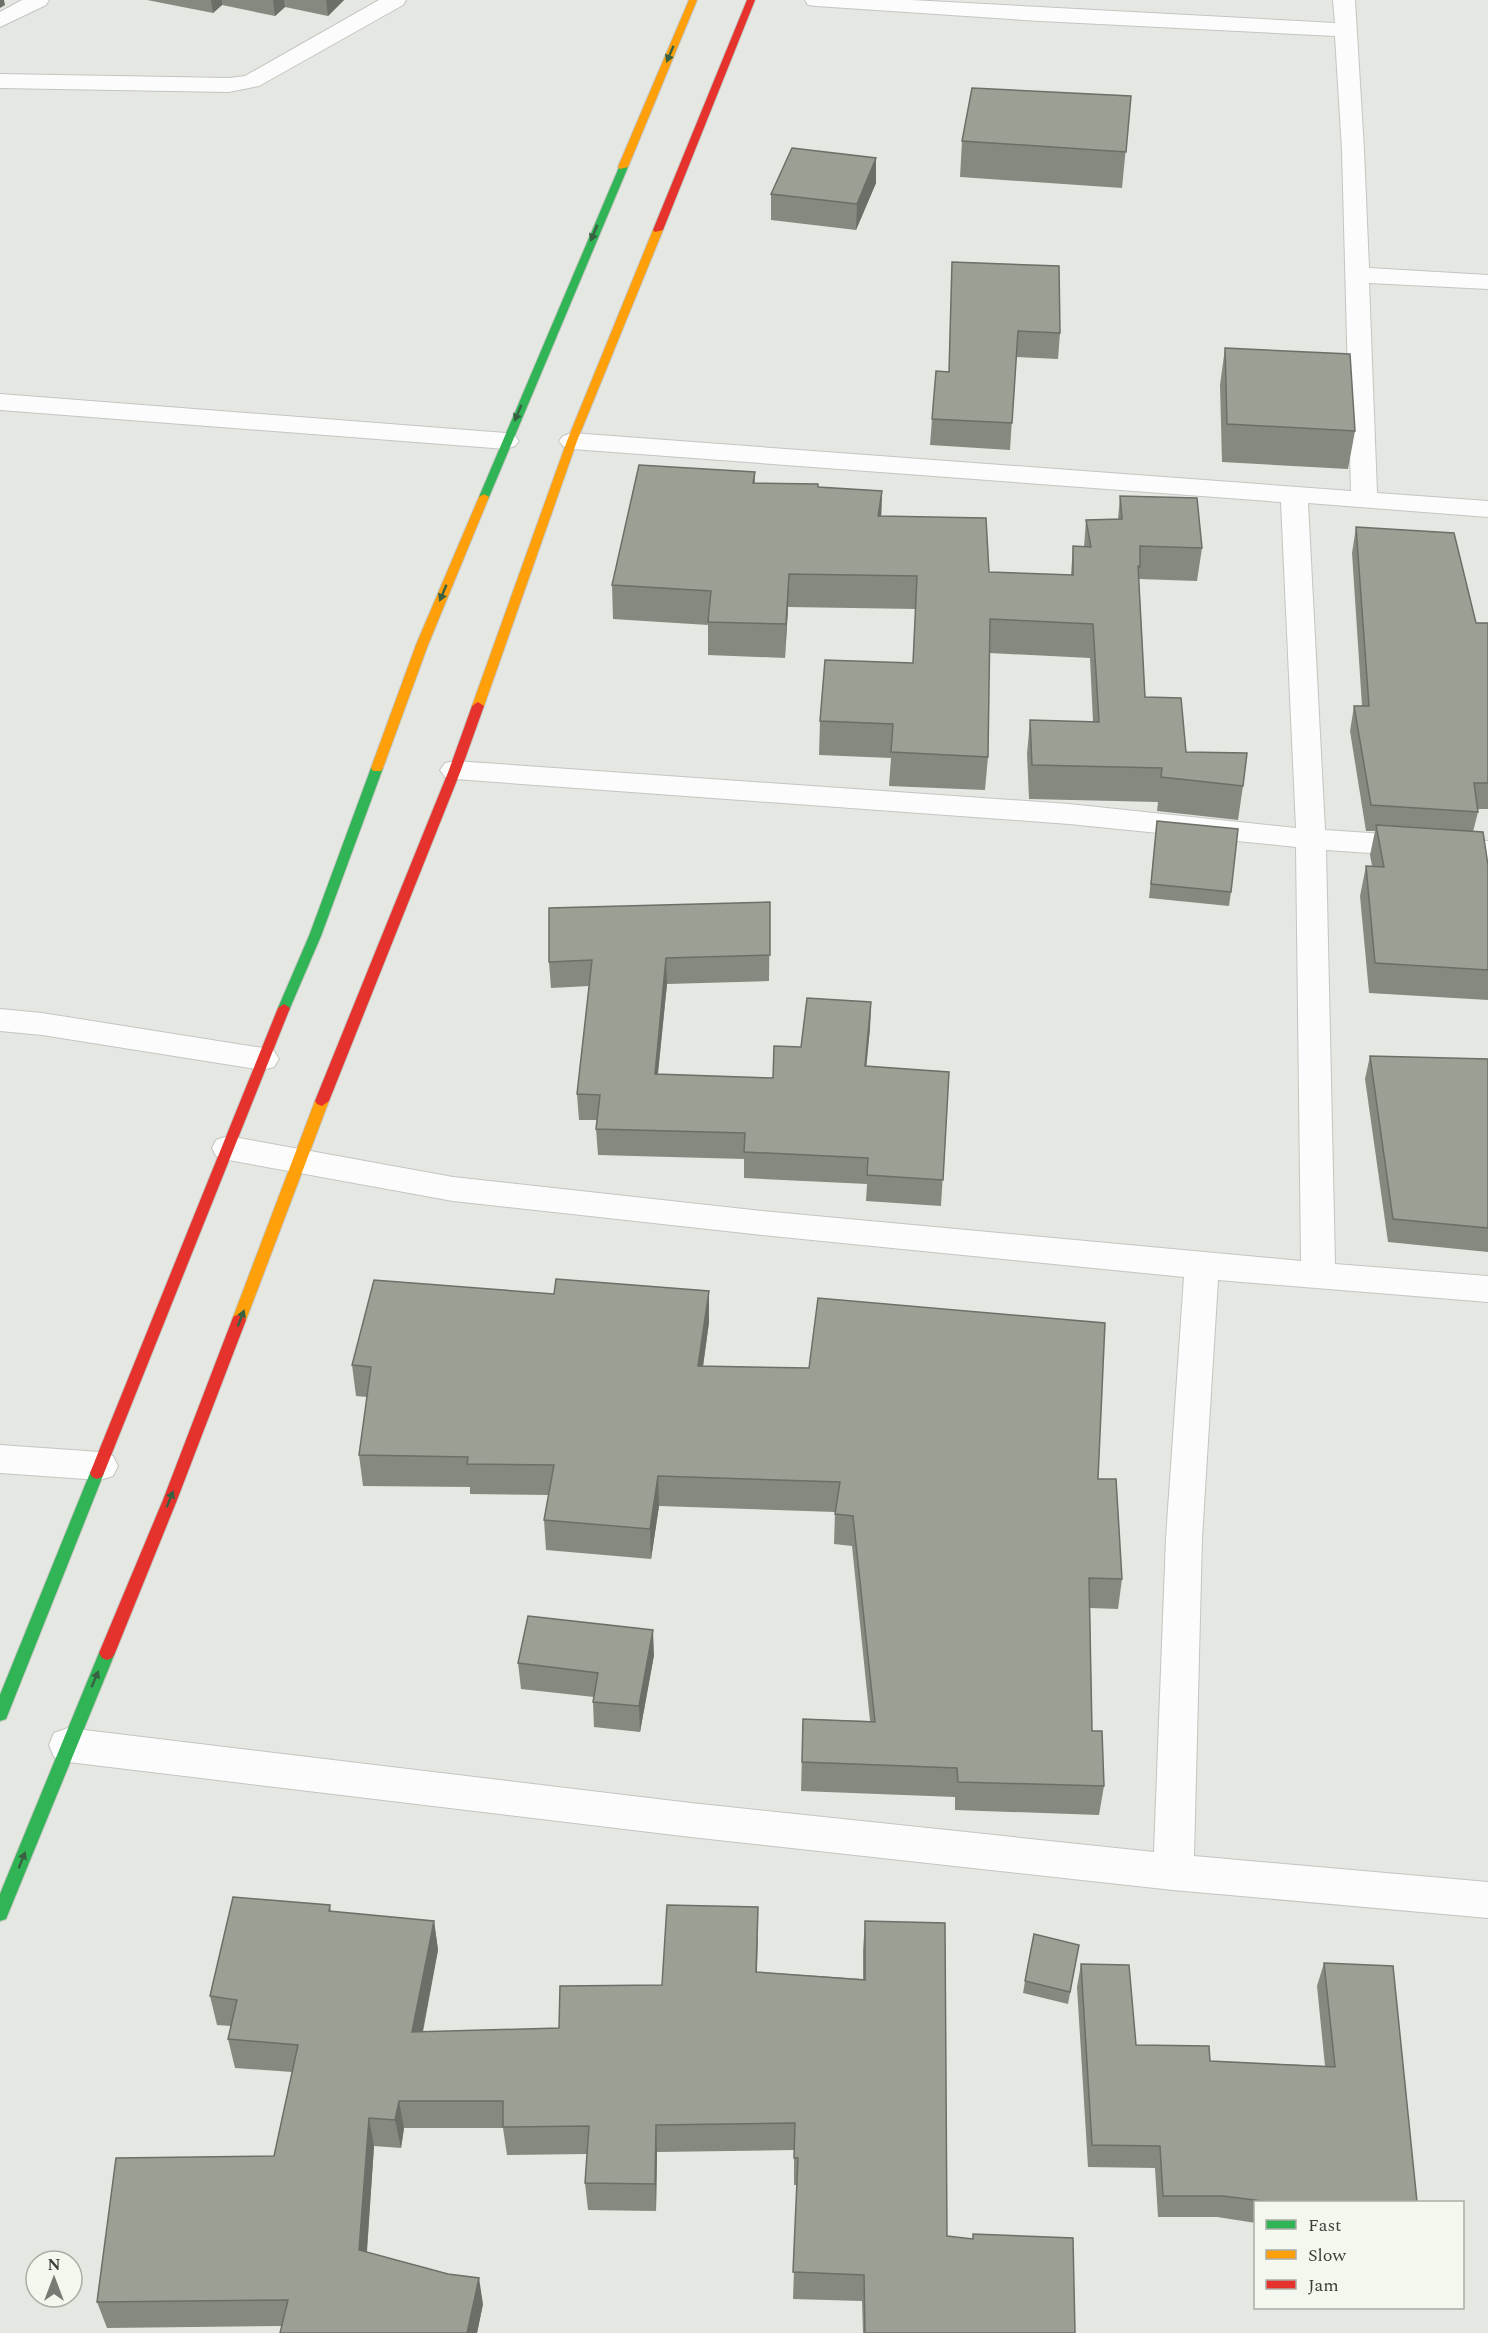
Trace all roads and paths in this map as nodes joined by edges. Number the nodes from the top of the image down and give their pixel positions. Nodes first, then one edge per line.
1 (38, 0) edge
2 (395, 0) edge
3 (693, 0) edge
4 (751, 0) edge
5 (816, 0) edge
6 (1344, 0) edge
7 (0, 21) edge
8 (1345, 30) junction
9 (0, 81) edge
10 (1358, 275) junction
11 (1488, 282) edge
12 (0, 402) edge
13 (506, 441) junction
14 (572, 441) junction
15 (1294, 496) junction
16 (1364, 500) junction
17 (1488, 509) edge
18 (455, 770) junction
19 (1311, 839) junction
20 (1488, 851) edge
21 (0, 1020) edge
22 (263, 1059) junction
23 (228, 1148) junction
24 (301, 1161) junction
25 (1202, 1266) junction
26 (1318, 1274) junction
27 (1488, 1289) edge
28 (0, 1458) edge
29 (100, 1466) junction
30 (0, 1714) edge
31 (68, 1745) junction
32 (1173, 1872) junction
33 (1488, 1900) edge
34 (0, 1914) edge

1 - 7 street
2 - 9 street
3 -> 13 street
4 - 14 street
5 - 8 street
6 - 8 street
8 - 10 street
10 - 11 street
10 - 16 street
12 - 13 street
13 -> 22 street
14 - 15 street
14 - 18 street
15 - 16 street
15 - 19 street
16 - 17 street
18 - 19 street
18 - 24 street
19 - 20 street
19 - 26 street
21 - 22 street
22 - 23 street
23 - 24 street
23 - 29 street
24 - 25 street
31 -> 24 street
25 - 26 street
25 - 32 street
26 - 27 street
28 - 29 street
29 - 30 street
31 - 32 street
34 -> 31 street
32 - 33 street

